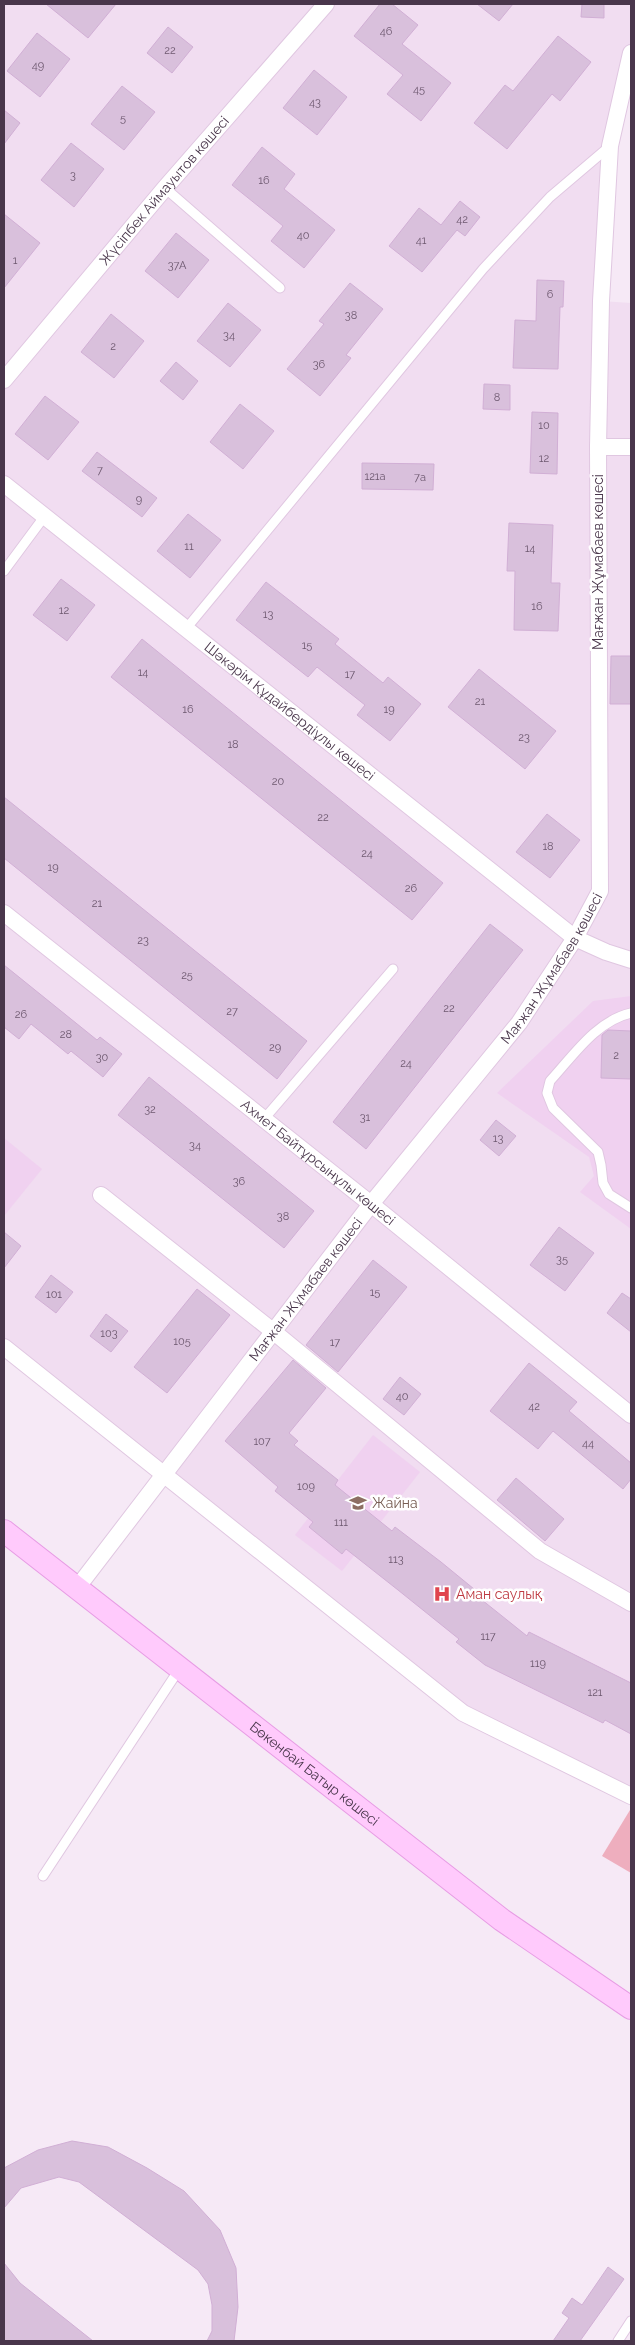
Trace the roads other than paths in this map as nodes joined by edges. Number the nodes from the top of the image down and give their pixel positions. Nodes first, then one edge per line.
1 (326, 4) edge
2 (631, 53) edge
3 (610, 146) junction
4 (165, 188) junction
5 (280, 288) dead end
6 (4, 380) edge
7 (631, 447) edge
8 (598, 448) junction
9 (4, 484) edge
10 (44, 517) junction
11 (4, 571) edge
12 (185, 630) junction
13 (4, 913) edge
14 (575, 938) junction
15 (631, 960) edge
16 (393, 970) dead end
17 (631, 1013) edge
18 (264, 1119) junction
19 (101, 1195) dead end
20 (371, 1204) junction
21 (631, 1208) edge
22 (274, 1332) junction
23 (4, 1347) edge
24 (631, 1415) edge
25 (164, 1476) junction
26 (4, 1531) edge
27 (77, 1588) junction
28 (631, 1603) edge
29 (180, 1668) junction
30 (631, 1796) edge
31 (43, 1876) dead end
32 (631, 2008) edge
33 (631, 2321) edge
34 (618, 2341) edge

1 - 4 street, Жүсіпбек Аймауытов көшесі
2 - 3 street, Мағжан Жұмабаев көшесі
3 - 8 street, Мағжан Жұмабаев көшесі
3 - 12 lane
4 - 5 lane
4 - 6 street, Жүсіпбек Аймауытов көшесі
7 - 8 street
8 - 14 street, Мағжан Жұмабаев көшесі
9 - 10 street, Шәкәрім Құдайбердіұлы көшесі
10 - 11 lane
10 - 12 street, Шәкәрім Құдайбердіұлы көшесі
12 - 14 street, Шәкәрім Құдайбердіұлы көшесі
13 - 18 street, Ахмет Байтұрсынұлы көшесі
14 - 15 street, Шәкәрім Құдайбердіұлы көшесі
14 - 20 street, Мағжан Жұмабаев көшесі
16 - 18 lane
17 - 21 lane
18 - 20 street, Ахмет Байтұрсынұлы көшесі
19 - 22 street
20 - 22 street, Мағжан Жұмабаев көшесі
20 - 24 street, Ахмет Байтұрсынұлы көшесі
22 - 25 street, Мағжан Жұмабаев көшесі
22 - 28 street
23 - 25 street
25 - 27 street, Мағжан Жұмабаев көшесі
25 - 30 street
26 - 27 main road, Бөкенбай Батыр көшесі
27 - 29 main road, Бөкенбай Батыр көшесі
29 - 31 lane
29 - 32 main road, Бөкенбай Батыр көшесі
33 - 34 lane

